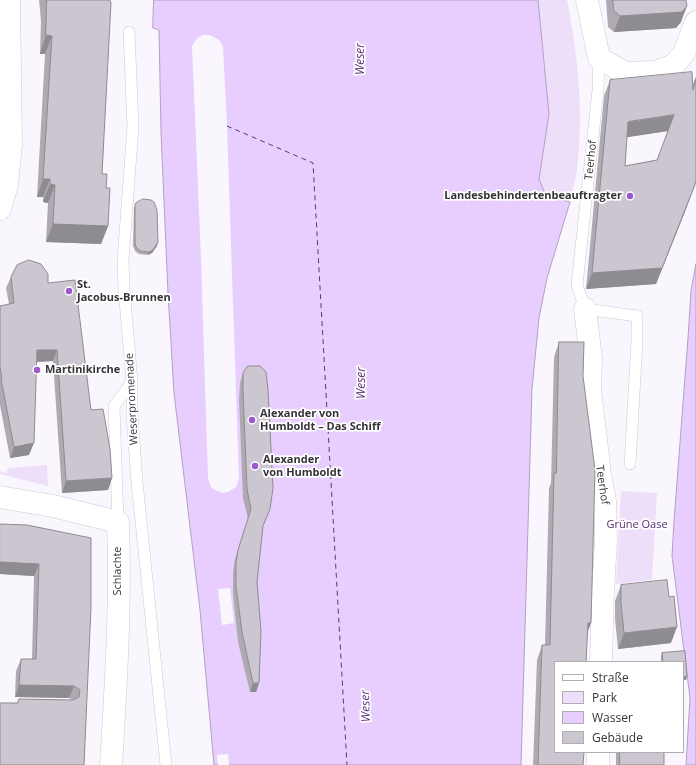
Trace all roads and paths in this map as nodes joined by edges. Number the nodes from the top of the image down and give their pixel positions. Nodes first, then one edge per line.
1 (10, 0) edge
2 (587, 0) edge
3 (696, 22) edge
4 (129, 32) dead end
5 (599, 58) junction
6 (0, 209) edge
7 (585, 309) junction
8 (132, 382) junction
9 (630, 464) dead end
10 (0, 497) edge
11 (118, 522) junction
12 (601, 661) edge
13 (598, 753) edge
14 (111, 765) edge
15 (166, 765) edge
16 (598, 765) edge

1 - 6 street
2 - 5 street
3 - 5 street
4 - 8 lane, Weserpromenade
5 - 7 lane, Teerhof
7 - 9 lane
7 - 12 street, Teerhof
8 - 11 lane, Schlachte
8 - 15 lane, Weserpromenade
10 - 11 street
11 - 14 street, Schlachte
13 - 16 street

